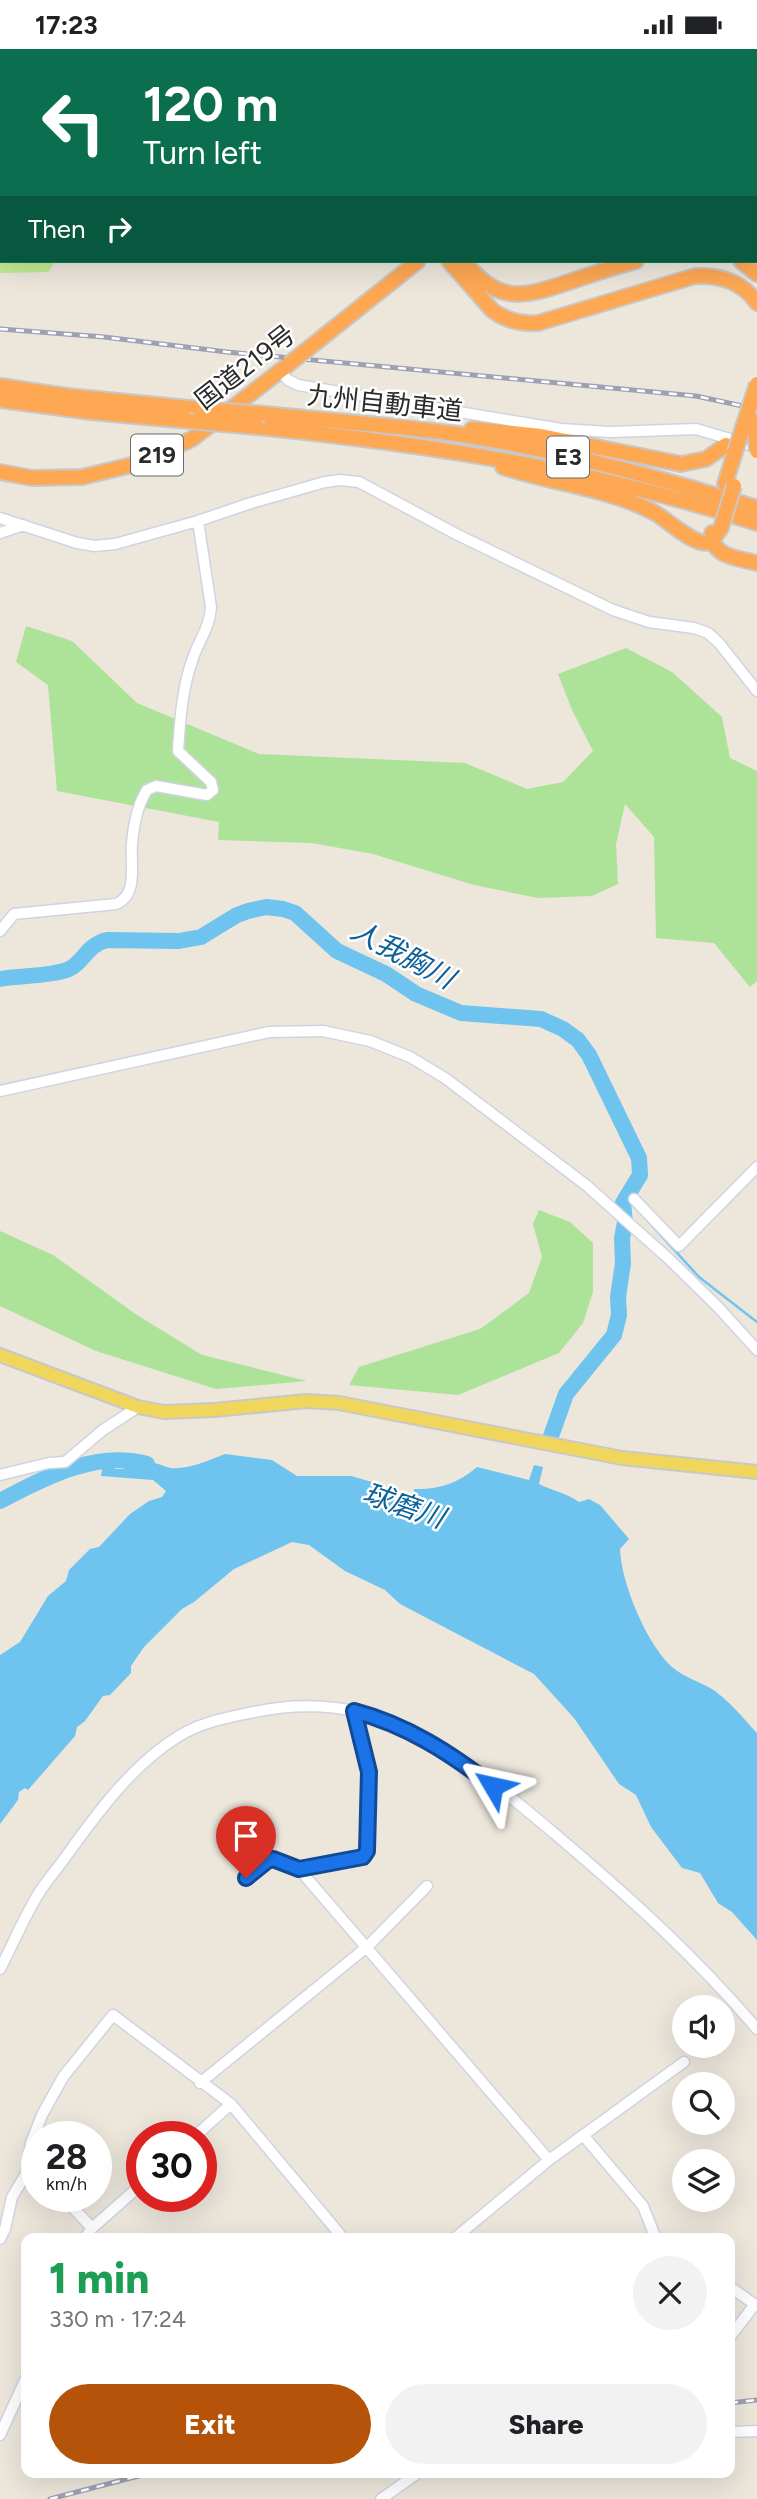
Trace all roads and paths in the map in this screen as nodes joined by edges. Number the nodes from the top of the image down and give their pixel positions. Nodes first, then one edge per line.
1 (415, 263) edge
2 (451, 263) edge
3 (466, 263) edge
4 (630, 263) edge
5 (757, 303) edge
6 (285, 367) junction
7 (757, 384) edge
8 (0, 386) edge
9 (0, 400) edge
10 (752, 418) edge
11 (376, 423) junction
12 (744, 450) edge
13 (452, 451) junction
14 (0, 472) edge
15 (757, 508) edge
16 (0, 518) edge
17 (198, 521) junction
18 (757, 523) edge
19 (23, 526) junction
20 (0, 533) edge
21 (711, 542) junction
22 (757, 563) edge
23 (757, 691) edge
24 (0, 931) edge
25 (0, 1091) edge
26 (757, 1167) edge
27 (634, 1199) dead end
28 (757, 1350) edge
29 (0, 1355) edge
30 (138, 1407) junction
31 (757, 1472) edge
32 (0, 1475) edge
33 (354, 1711) junction
34 (299, 1869) junction
35 (246, 1878) dead end
36 (427, 1886) dead end
37 (368, 1946) junction
38 (0, 1969) edge
39 (757, 2029) edge
40 (684, 2062) dead end
41 (201, 2083) junction
42 (231, 2103) junction
43 (40, 2121) edge
44 (211, 2121) edge
45 (583, 2135) junction
46 (550, 2160) junction
47 (21, 2182) edge
48 (126, 2198) edge
49 (77, 2212) edge
50 (92, 2228) junction
51 (88, 2233) edge
52 (339, 2233) edge
53 (462, 2233) edge
54 (654, 2233) edge
55 (0, 2239) edge
56 (735, 2290) edge
57 (756, 2305) edge
58 (735, 2331) edge
59 (21, 2389) edge
60 (757, 2431) edge
61 (735, 2432) edge
62 (0, 2435) edge
63 (411, 2478) edge
64 (381, 2499) edge

1 - 6 highway, 国道219号 / 219, bridge
2 - 5 highway
3 - 4 highway
6 - 12 street
6 - 14 highway, 国道219号 / 219
7 - 10 highway, bridge
8 - 11 highway, 九州自動車道 / E3, bridge
9 - 13 highway, 九州自動車道 / E3, bridge
10 - 12 highway
11 - 12 highway
11 - 15 highway, 九州自動車道 / E3
12 - 21 highway, bridge
13 - 18 highway, 九州自動車道 / E3
13 - 21 highway
16 - 19 street
17 - 19 street
17 - 23 street
17 - 24 street
19 - 20 street
21 - 22 highway
25 - 28 street
26 - 27 street
29 - 30 main road
30 - 31 main road
30 - 32 street
33 - 34 street
33 - 38 street
33 - 39 street
34 - 35 street
34 - 37 street
36 - 37 street
37 - 41 street
37 - 46 street
40 - 45 street
41 - 42 street
41 - 43 street
42 - 44 street
42 - 52 street
45 - 46 street
45 - 54 street
46 - 53 street
47 - 55 street
48 - 50 street
49 - 50 street
50 - 51 street
56 - 57 street
57 - 58 street
59 - 62 street
60 - 61 street
63 - 64 street

